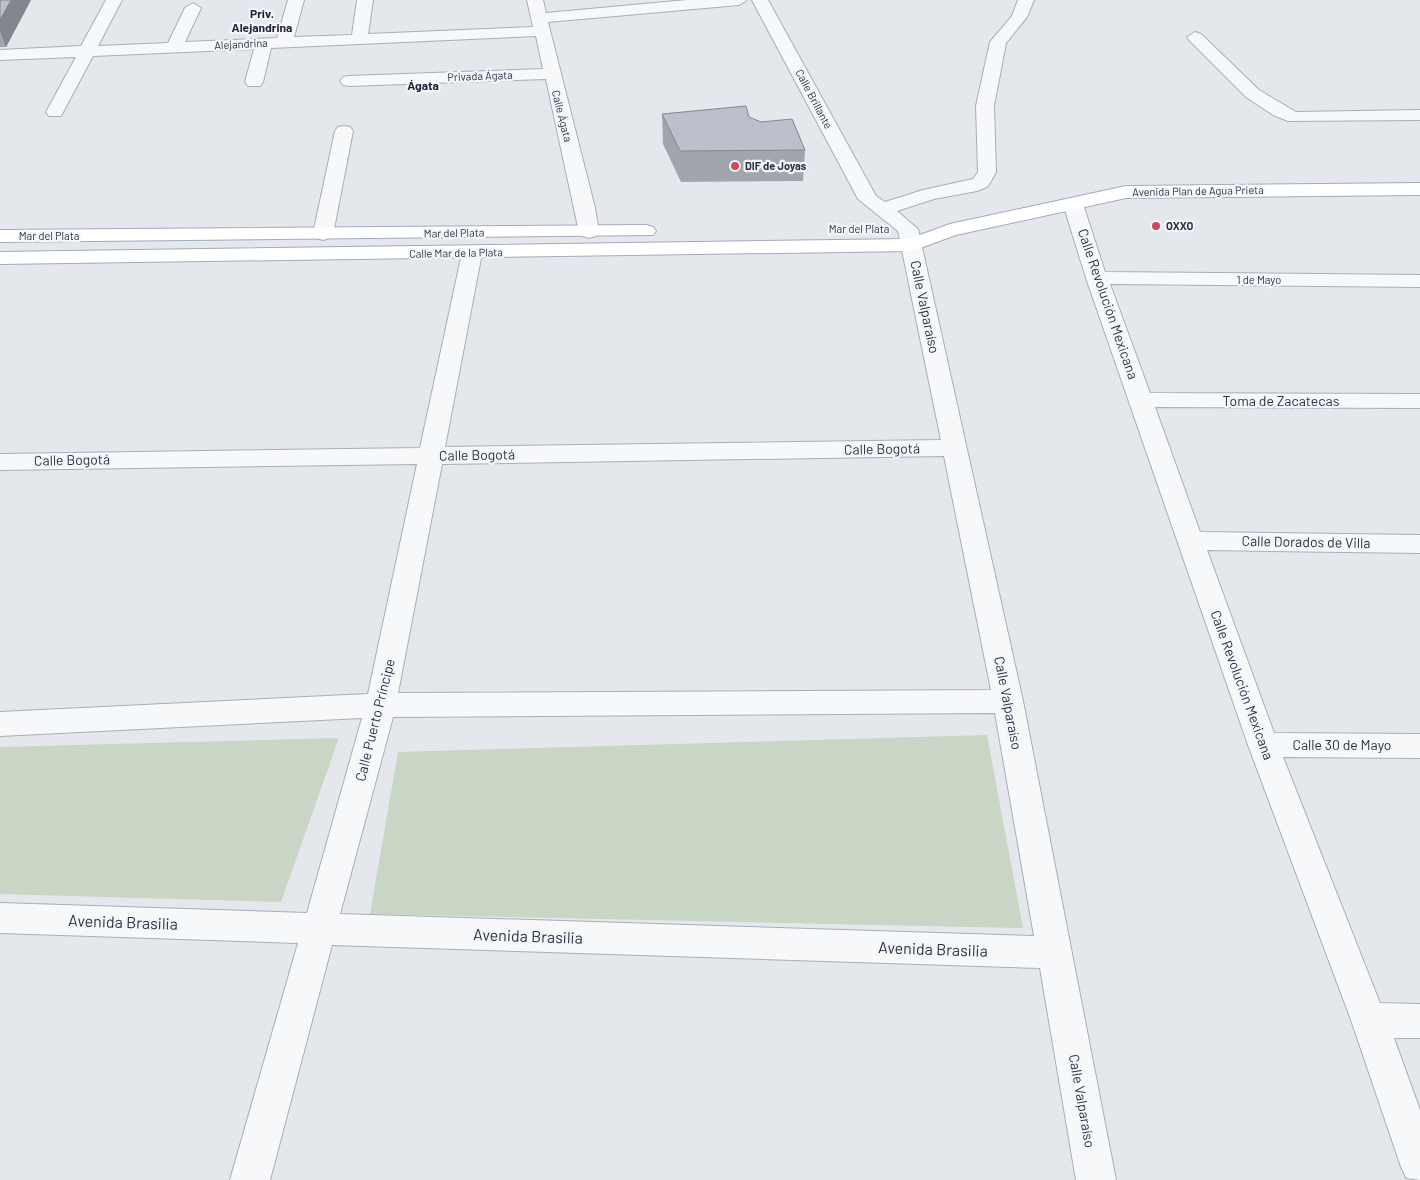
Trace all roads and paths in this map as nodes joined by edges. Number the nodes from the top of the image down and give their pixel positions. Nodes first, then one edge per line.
1 (114, 0) edge
2 (296, 0) edge
3 (365, 0) edge
4 (535, 0) edge
5 (739, 0) edge
6 (760, 0) edge
7 (1026, 0) edge
8 (629, 5) edge
9 (193, 8) dead end
10 (540, 24) junction
11 (1195, 37) dead end
12 (359, 39) junction
13 (284, 42) junction
14 (264, 43) junction
15 (174, 47) junction
16 (88, 51) junction
17 (0, 55) edge
18 (552, 74) junction
19 (349, 81) dead end
20 (254, 82) dead end
21 (55, 112) dead end
22 (1420, 115) edge
23 (344, 131) dead end
24 (1420, 189) edge
25 (876, 204) junction
26 (1073, 204) junction
27 (589, 232) junction
28 (324, 234) junction
29 (0, 236) edge
30 (910, 237) junction
31 (472, 253) junction
32 (0, 258) edge
33 (1097, 278) junction
34 (1420, 281) edge
35 (1142, 400) junction
36 (1420, 401) edge
37 (954, 448) junction
38 (433, 455) junction
39 (0, 462) edge
40 (1191, 541) junction
41 (1420, 544) edge
42 (1008, 701) junction
43 (381, 705) junction
44 (0, 724) edge
45 (1263, 745) junction
46 (1420, 746) edge
47 (0, 918) edge
48 (318, 929) junction
49 (1056, 953) junction
50 (1369, 1020) junction
51 (1420, 1021) edge
52 (1420, 1164) edge
53 (250, 1180) edge
54 (1096, 1180) edge

1 - 16 street
2 - 13 street
3 - 12 street
4 - 10 street, Calle Ágata
5 - 8 street, Alejandrina
6 - 25 street, Calle Brillante
7 - 25 street
8 - 10 street, Alejandrina
9 - 15 street
10 - 12 street, Alejandrina
10 - 18 street, Calle Ágata
11 - 22 street
12 - 13 street, Alejandrina
13 - 14 street, Alejandrina
14 - 15 street, Alejandrina
14 - 20 street
15 - 16 street, Alejandrina
16 - 17 street, Alejandrina
16 - 21 street
18 - 19 street, Privada Ágata
18 - 27 street, Calle Ágata
23 - 28 street
24 - 26 main road, Avenida Plan de Agua Prieta
25 - 30 street
26 - 30 main road, Avenida Plan de Agua Prieta
26 - 33 street, Calle Revolución Mexicana
27 - 28 main road, Mar del Plata
27 - 30 main road, Mar del Plata
28 - 29 main road, Mar del Plata
30 - 31 main road, Calle Mar de la Plata
30 - 37 street, Calle Valparaíso
31 - 32 main road, Calle Mar de la Plata
31 - 38 street, Calle Puerto Príncipe
33 - 34 street, 1 de Mayo
33 - 35 street, Calle Revolución Mexicana
35 - 36 street, Toma de Zacatecas
35 - 40 street, Calle Revolución Mexicana
37 - 38 street, Calle Bogotá
37 - 42 street, Calle Valparaíso
38 - 39 street, Calle Bogotá
38 - 43 street, Calle Puerto Príncipe
40 - 41 street, Calle Dorados de Villa
40 - 45 street, Calle Revolución Mexicana
42 - 43 street
42 - 49 street, Calle Valparaíso
43 - 44 street
43 - 48 street, Calle Puerto Príncipe
45 - 46 street, Calle 30 de Mayo
45 - 50 street, Calle Revolución Mexicana
47 - 48 street, Avenida Brasilia
48 - 49 street, Avenida Brasilia
48 - 53 street, Calle Puerto Príncipe
49 - 54 street, Calle Valparaíso
50 - 51 street
50 - 52 street, Calle Revolución Mexicana

